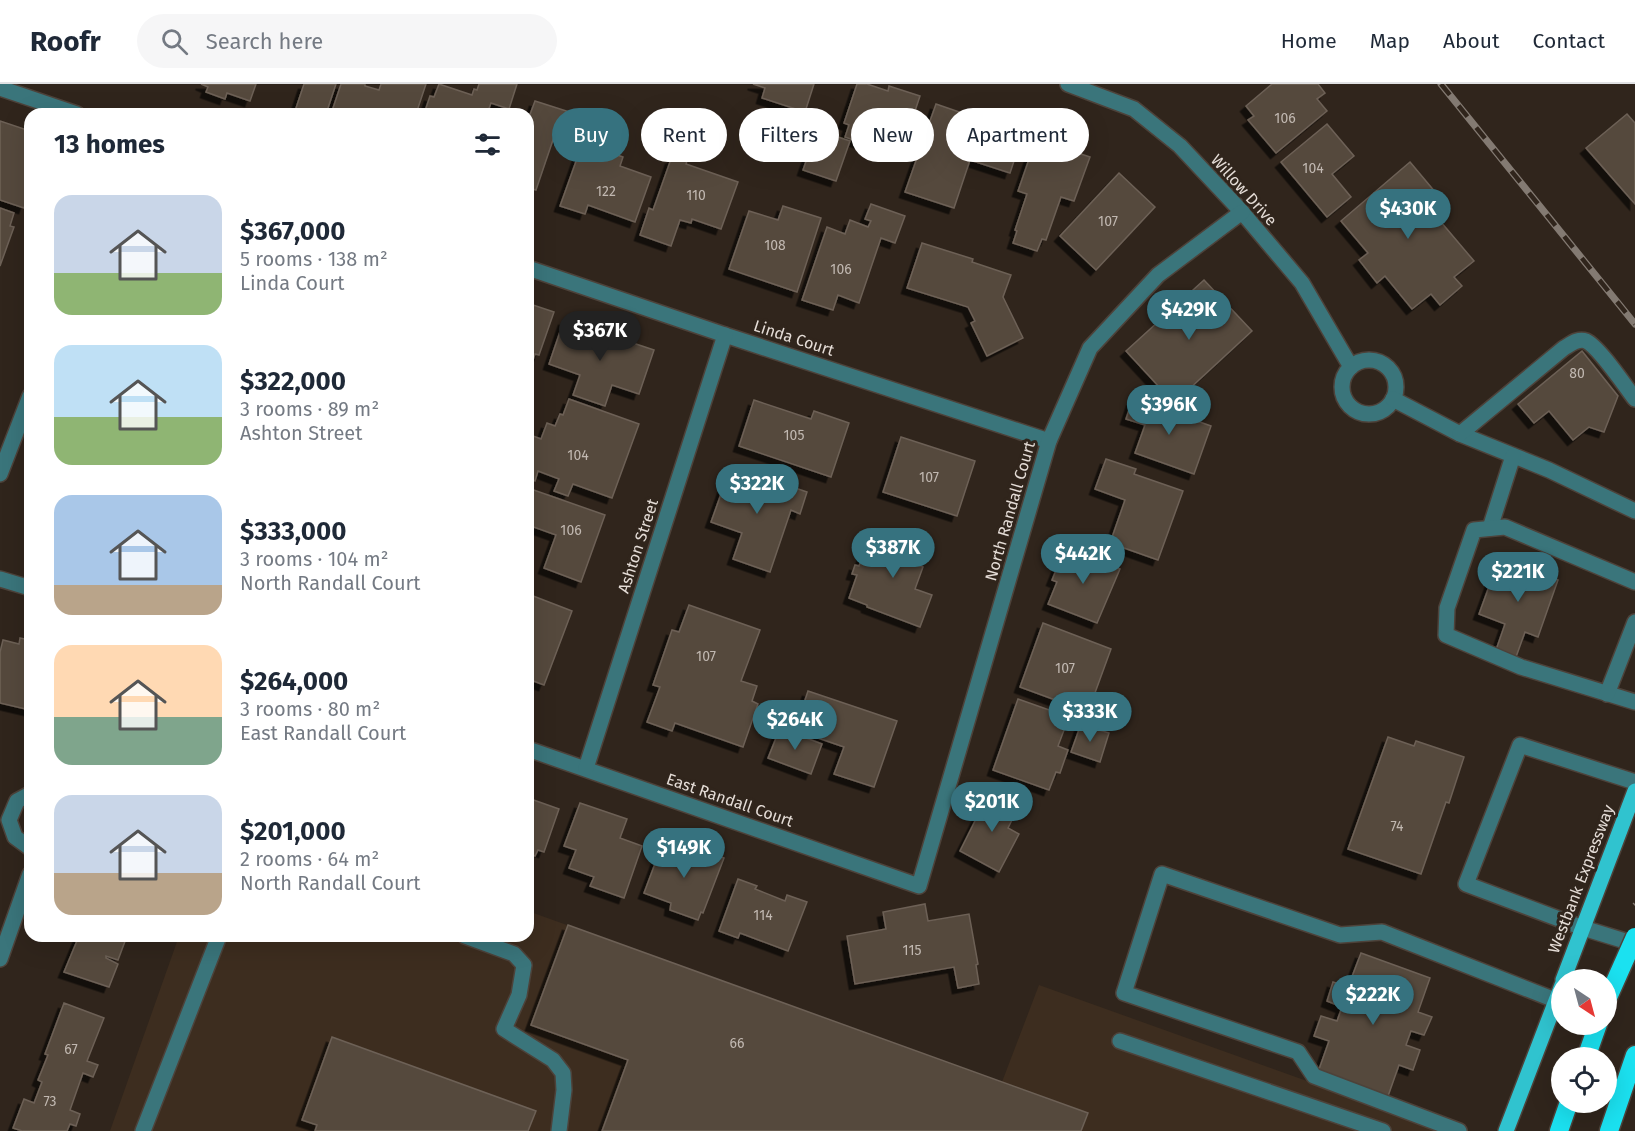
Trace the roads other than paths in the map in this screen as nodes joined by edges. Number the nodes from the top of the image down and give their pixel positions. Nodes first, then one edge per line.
1 (1068, 84) edge
2 (0, 88) edge
3 (58, 108) edge
4 (1242, 212) junction
5 (534, 270) edge
6 (725, 335) junction
7 (1351, 367) junction
8 (1394, 399) junction
9 (1635, 399) edge
10 (24, 412) edge
11 (1460, 434) junction
12 (1049, 441) junction
13 (1513, 456) junction
14 (0, 474) edge
15 (1635, 511) edge
16 (1490, 528) junction
17 (0, 579) edge
18 (1635, 582) edge
19 (24, 586) edge
20 (1635, 622) edge
21 (1607, 694) junction
22 (1635, 702) edge
23 (534, 751) edge
24 (586, 768) junction
25 (1635, 782) edge
26 (1635, 791) edge
27 (24, 797) edge
28 (24, 844) edge
29 (919, 886) joint
30 (24, 891) edge
31 (1583, 928) junction
32 (1635, 937) edge
33 (217, 942) edge
34 (481, 942) edge
35 (1635, 944) edge
36 (0, 958) edge
37 (1567, 969) edge
38 (1617, 977) edge
39 (1551, 998) edge
40 (1551, 1013) edge
41 (1120, 1041) dead end
42 (1635, 1054) edge
43 (1565, 1113) edge
44 (143, 1131) edge
45 (558, 1131) edge
46 (1383, 1131) edge
47 (1459, 1131) edge
48 (1506, 1131) edge
49 (1559, 1131) edge
50 (1609, 1131) edge

1 - 4 street, Willow Drive
2 - 3 street
4 - 7 street, Willow Drive
4 - 12 street, North Randall Court
5 - 6 street, Linda Court
6 - 12 street, Linda Court
6 - 24 street, Ashton Street
7 - 8 street
7 - 8 street
8 - 11 street
9 - 11 street
10 - 14 street
11 - 13 street
12 - 29 street, North Randall Court
13 - 15 street
13 - 16 street
16 - 18 street
16 - 21 street
17 - 19 street
20 - 21 street
21 - 22 street
23 - 24 street, East Randall Court
24 - 29 street, East Randall Court
25 - 31 street
26 - 31 main road, Westbank Expressway
27 - 28 street
30 - 36 street
31 - 35 street
31 - 37 main road, Westbank Expressway
32 - 38 highway, bridge
33 - 44 street
34 - 45 street
39 - 47 street
40 - 48 main road
41 - 46 street
42 - 50 highway
43 - 49 highway

